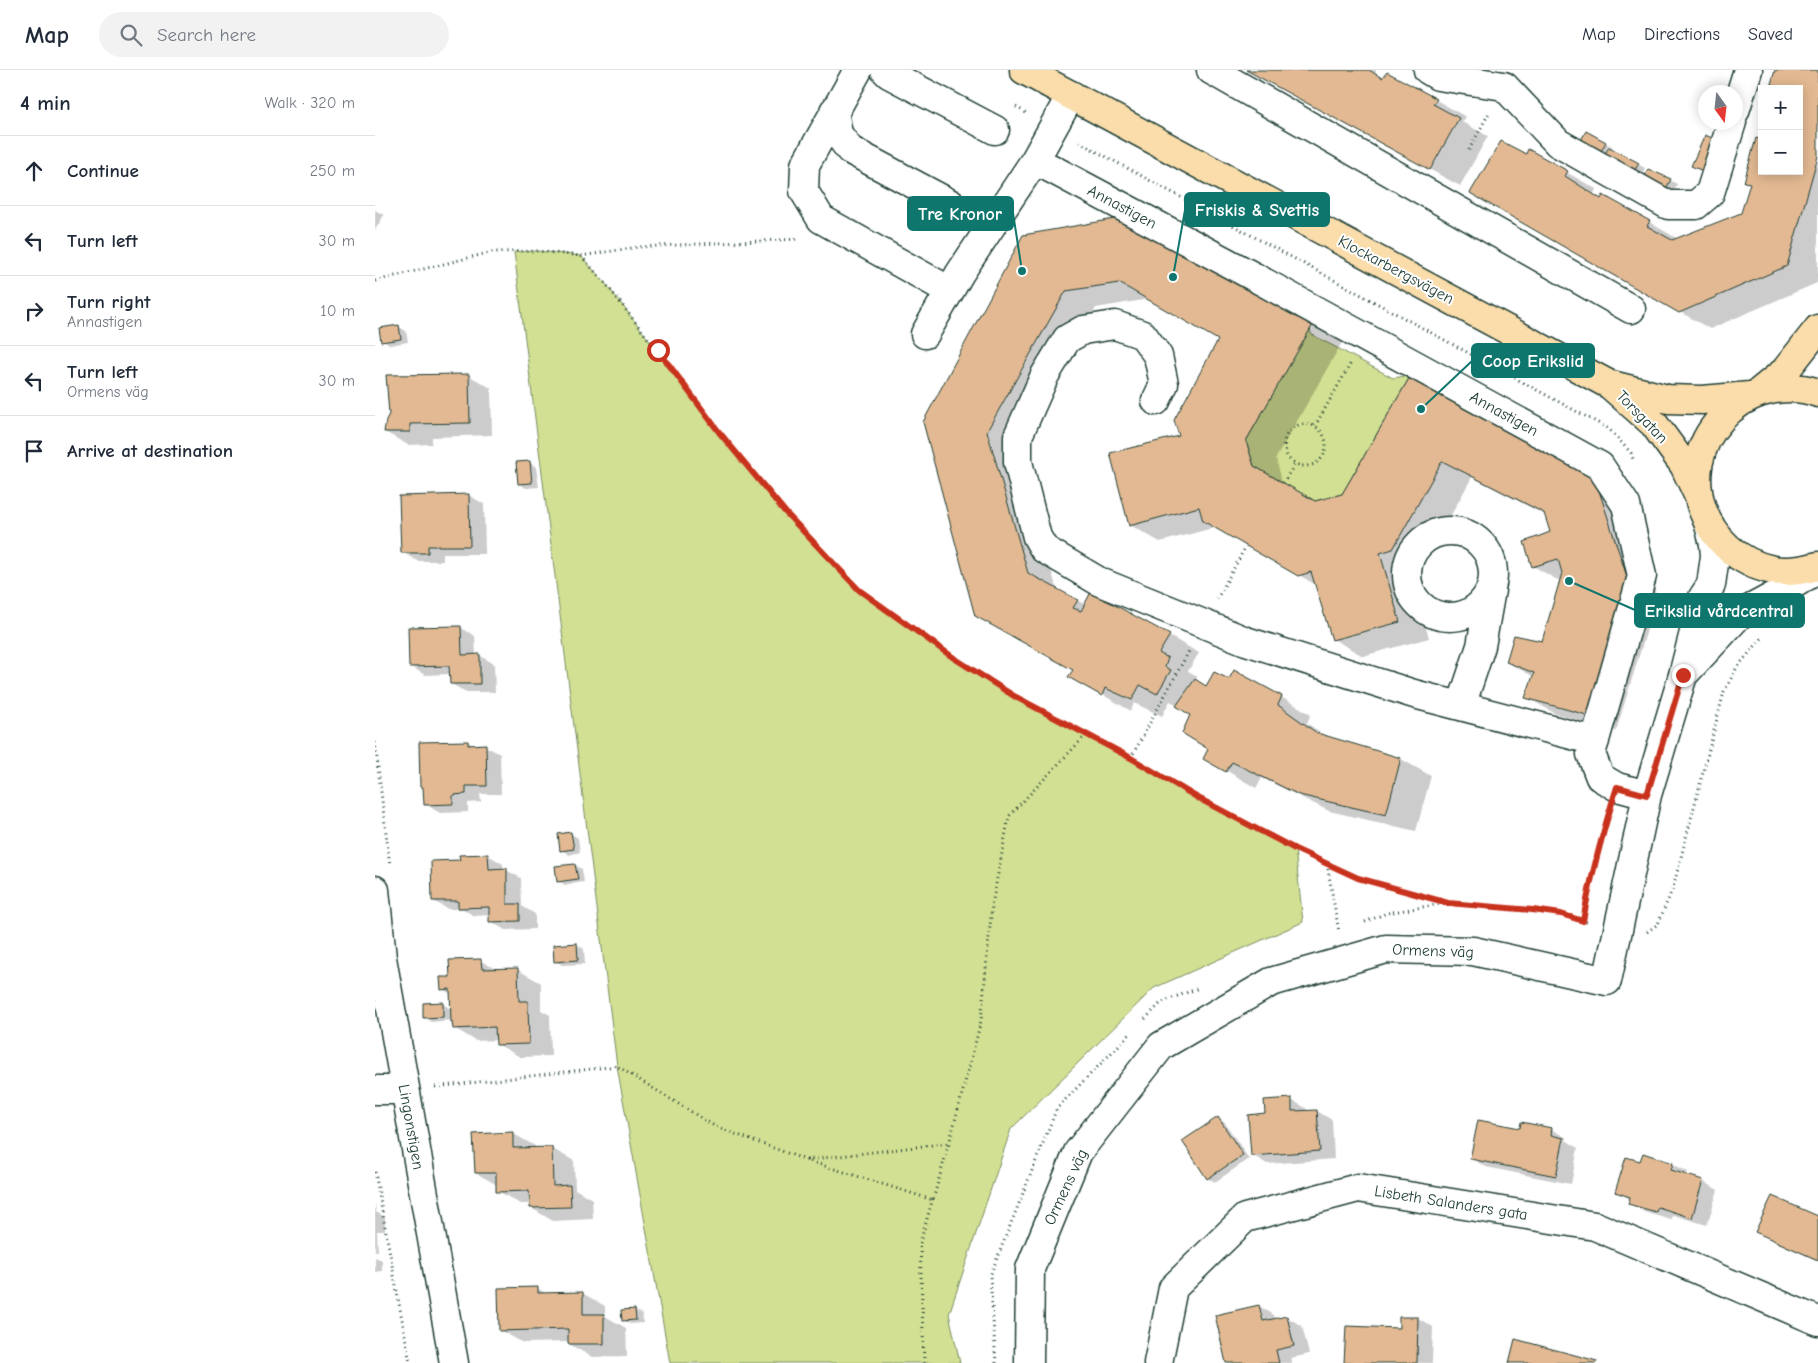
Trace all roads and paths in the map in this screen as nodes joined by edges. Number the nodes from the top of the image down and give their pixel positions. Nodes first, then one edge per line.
1 (857, 70) edge
2 (885, 70) edge
3 (1024, 70) edge
4 (1211, 70) edge
5 (1428, 70) edge
6 (1748, 70) edge
7 (1508, 78) edge
8 (1743, 86) edge
9 (1071, 95) junction
10 (834, 111) junction
11 (995, 130) dead end
12 (1730, 130) edge
13 (1469, 150) dead end
14 (1035, 160) junction
15 (951, 204) dead end
16 (821, 219) junction
17 (581, 256) junction
18 (375, 281) edge
19 (950, 290) junction
20 (1631, 309) dead end
21 (1818, 329) edge
22 (925, 334) dead end
23 (1354, 358) dead end
24 (1610, 385) junction
25 (1818, 393) edge
26 (1754, 395) junction
27 (1156, 401) dead end
28 (1315, 426) junction
29 (1295, 464) junction
30 (1283, 483) dead end
31 (1699, 497) junction
32 (1709, 525) junction
33 (1818, 568) edge
34 (1491, 590) dead end
35 (1765, 635) dead end
36 (1683, 675) junction
37 (1461, 706) junction
38 (1086, 734) junction
39 (1595, 742) junction
40 (1617, 787) junction
41 (1647, 795) junction
42 (1327, 864) junction
43 (375, 890) edge
44 (1583, 921) junction
45 (1617, 931) junction
46 (1339, 932) dead end
47 (375, 1090) edge
48 (405, 1090) junction
49 (949, 1143) junction
50 (806, 1160) junction
51 (375, 1172) edge
52 (933, 1200) junction
53 (1818, 1321) edge
54 (410, 1363) edge
55 (454, 1363) edge
56 (924, 1363) edge
57 (1029, 1363) edge
58 (1158, 1363) edge

1 - 10 street
2 - 11 street
3 - 9 main road, Klockarbergsvägen
4 - 20 street
5 - 7 street
6 - 8 street
7 - 12 street
7 - 13 path
9 - 14 street
9 - 24 main road, Klockarbergsvägen
10 - 15 street
10 - 16 street
14 - 19 street
14 - 39 street, Annastigen
16 - 17 path
16 - 19 street
17 - 18 path
17 - 38 path
19 - 22 street
21 - 26 main road
23 - 28 path
24 - 26 main road, Torsgatan
24 - 31 main road, Torsgatan
25 - 26 main road
26 - 31 main road
27 - 37 street
28 - 29 path
28 - 29 path
29 - 30 path
31 - 32 main road
32 - 33 main road
32 - 36 street, Ormens väg
33 - 36 street
34 - 37 street
35 - 45 path
36 - 41 street, Ormens väg
37 - 39 street
38 - 42 path
38 - 49 path
39 - 40 street, Annastigen
40 - 41 street, Annastigen
40 - 44 path
41 - 45 street, Ormens väg
42 - 44 path
42 - 46 path
43 - 48 street, Lingonstigen
44 - 45 path
45 - 57 street, Ormens väg
47 - 48 street
48 - 50 path
48 - 55 street, Lingonstigen
49 - 50 path
49 - 52 path
50 - 52 path
51 - 54 path
52 - 56 path
53 - 58 street, Lisbeth Salanders gata

